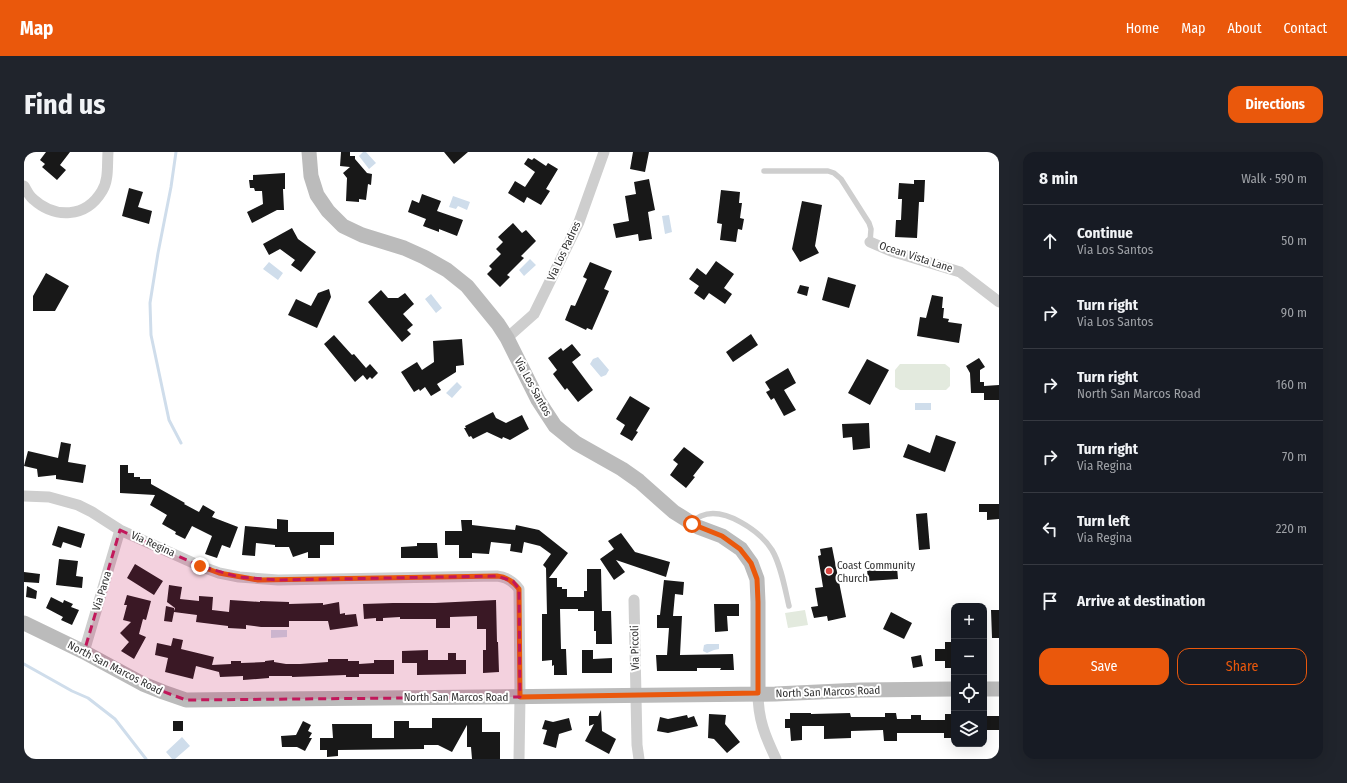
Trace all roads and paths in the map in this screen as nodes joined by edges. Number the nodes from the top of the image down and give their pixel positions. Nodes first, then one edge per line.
1 (108, 152) edge
2 (309, 152) edge
3 (604, 152) edge
4 (764, 171) dead end
5 (24, 186) edge
6 (870, 242) joint
7 (999, 302) edge
8 (507, 338) junction
9 (24, 496) edge
10 (692, 524) junction
11 (120, 530) junction
12 (634, 600) dead end
13 (789, 606) dead end
14 (24, 623) edge
15 (84, 652) junction
16 (951, 689) edge
17 (987, 689) edge
18 (999, 689) edge
19 (758, 693) junction
20 (635, 696) junction
21 (520, 697) junction
22 (519, 759) edge
23 (639, 759) edge
24 (776, 759) edge

1 - 5 street
2 - 8 street, Via Los Santos
3 - 8 street, Via Los Padres
4 - 6 lane
6 - 7 street, Ocean Vista Lane
8 - 10 street, Via Los Santos
9 - 11 street, Via Regina
10 - 13 lane
10 - 19 street, Via Los Santos
11 - 15 street, Via Parva
11 - 21 street, Via Regina
12 - 20 street, Via Piccoli
14 - 15 street, North San Marcos Road
15 - 21 street, North San Marcos Road
16 - 19 street, North San Marcos Road
17 - 18 street
19 - 20 street, North San Marcos Road
19 - 24 street
20 - 21 street, North San Marcos Road
20 - 23 street, Via Piccoli
21 - 22 street, Via Regina

